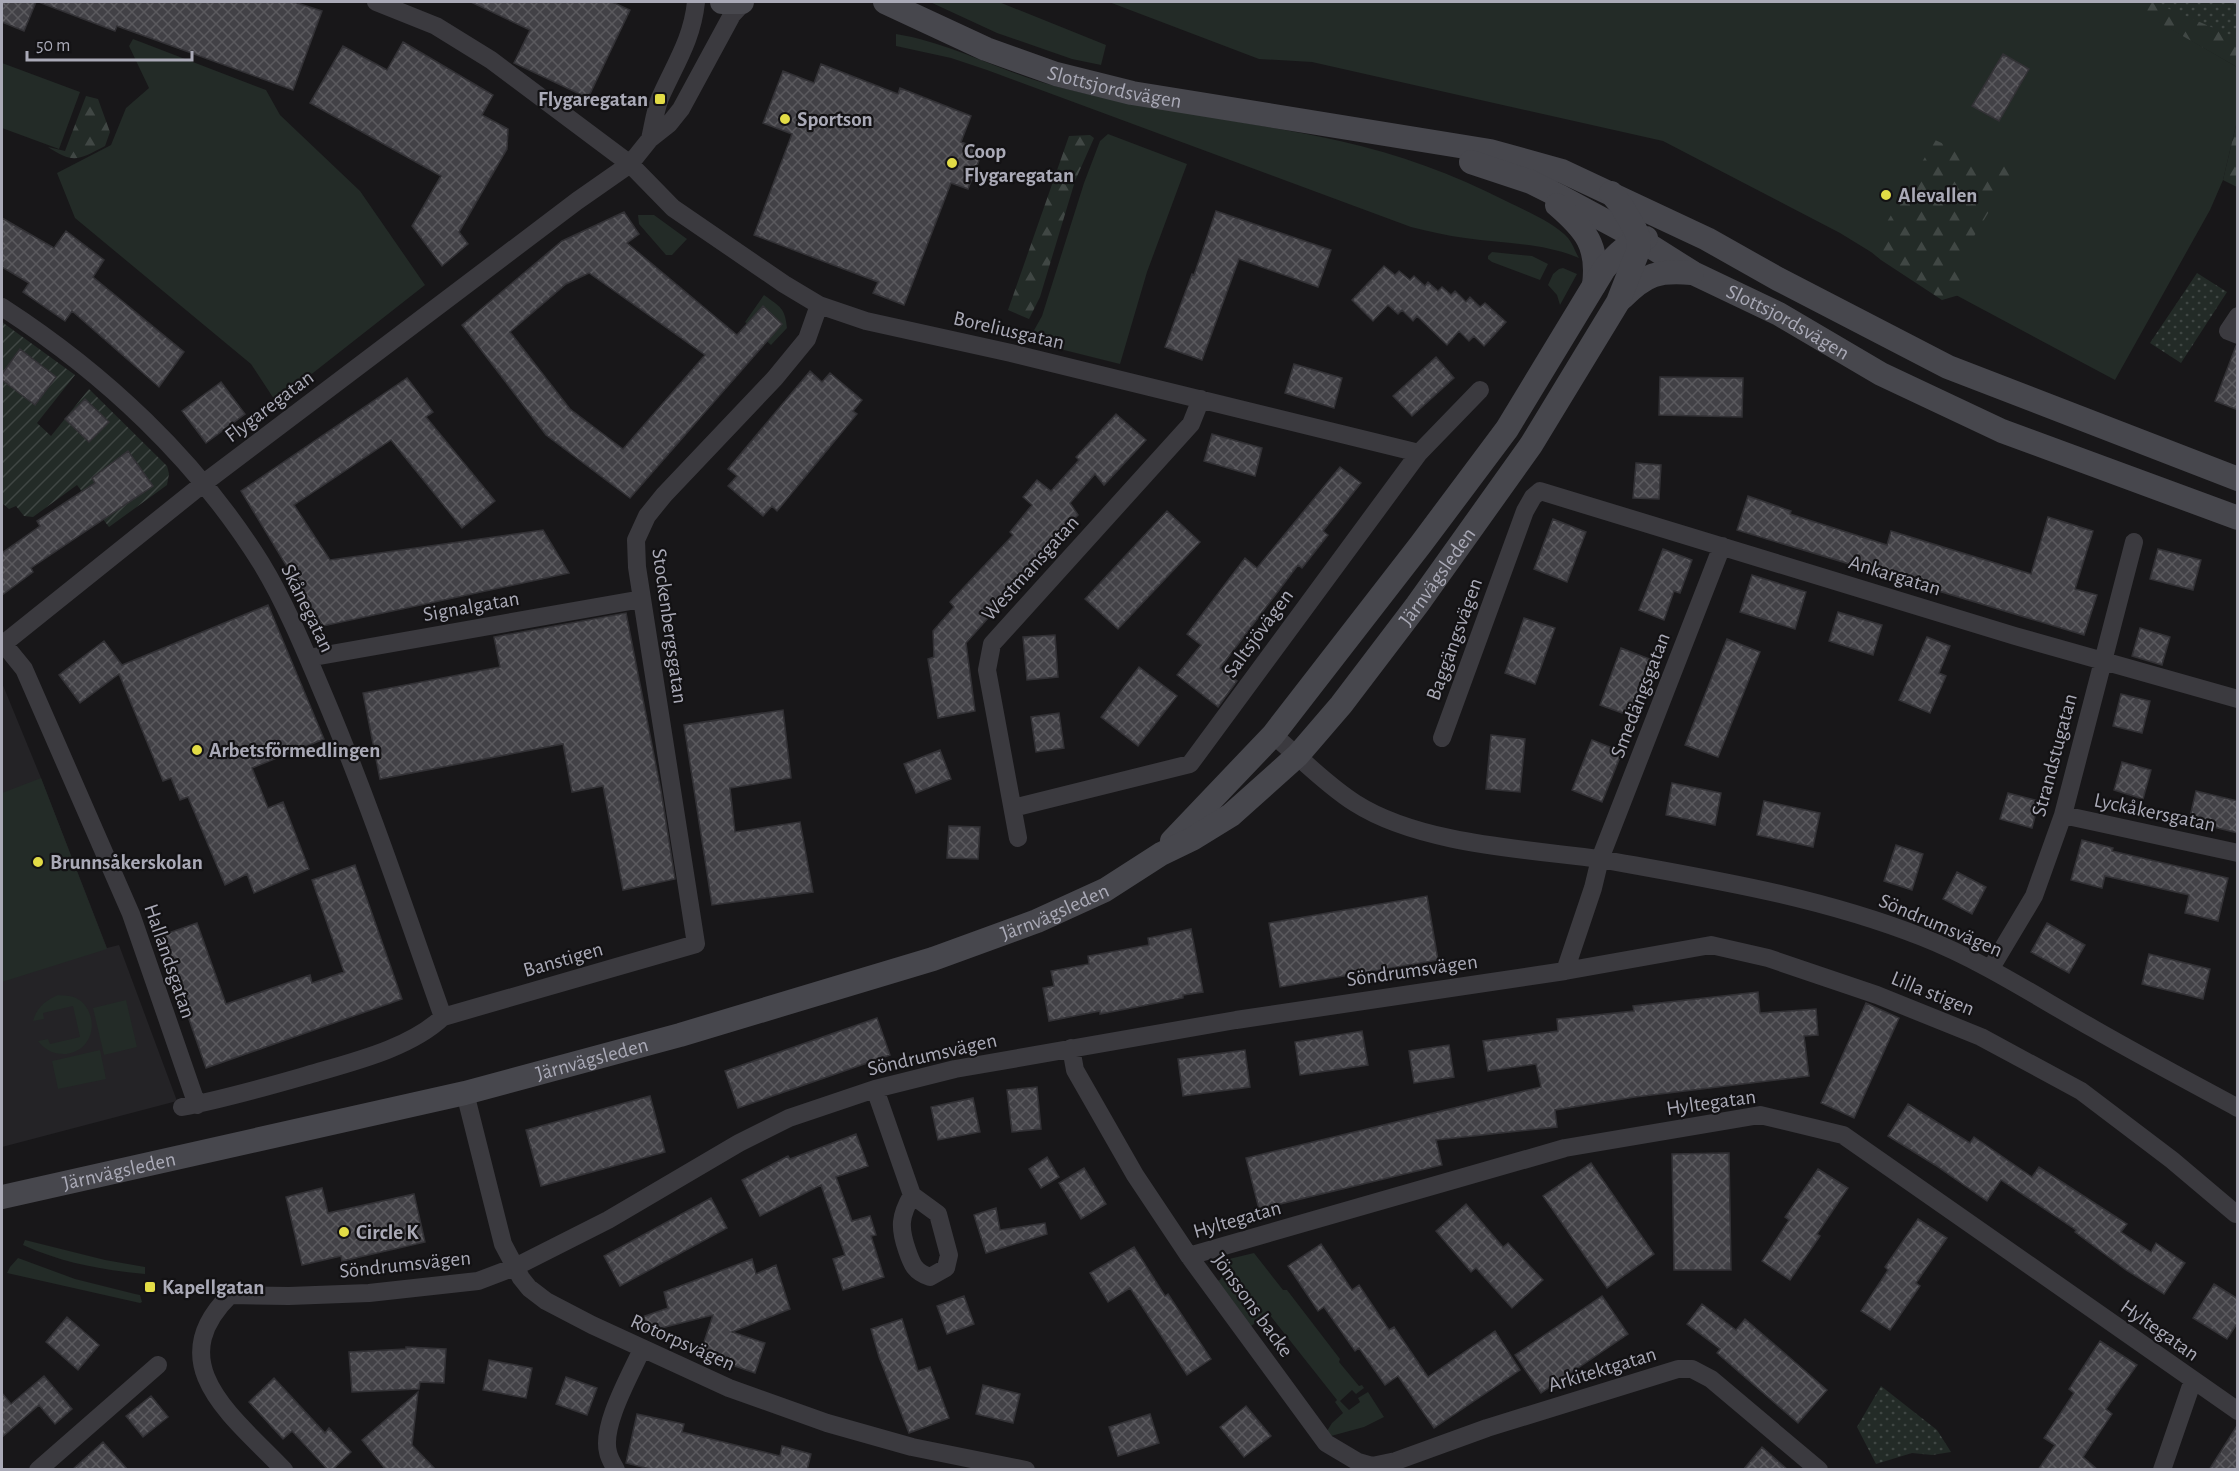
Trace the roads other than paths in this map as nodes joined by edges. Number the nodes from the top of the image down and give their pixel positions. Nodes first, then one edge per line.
1 (376, 2) edge
2 (696, 2) edge
3 (722, 2) edge
4 (743, 2) edge
5 (872, 2) edge
6 (893, 6) edge
7 (1338, 125) junction
8 (650, 139) junction
9 (630, 164) junction
10 (1531, 182) junction
11 (1611, 193) junction
12 (1707, 239) junction
13 (1639, 240) junction
14 (1693, 273) junction
15 (1594, 287) junction
16 (1618, 302) junction
17 (819, 305) junction
18 (2, 307) edge
19 (1480, 390) dead end
20 (1201, 399) junction
21 (1419, 453) junction
22 (2238, 479) edge
23 (204, 483) junction
24 (1540, 491) joint
25 (2238, 518) edge
26 (2134, 542) dead end
27 (1722, 546) junction
28 (642, 599) junction
29 (2, 644) edge
30 (308, 658) junction
31 (2102, 660) junction
32 (2238, 699) edge
33 (1273, 735) junction
34 (1442, 738) dead end
35 (1298, 755) junction
36 (1013, 808) junction
37 (2063, 814) junction
38 (1018, 838) dead end
39 (2238, 853) edge
40 (1161, 854) junction
41 (1600, 859) junction
42 (696, 944) joint
43 (1991, 968) junction
44 (1565, 970) junction
45 (443, 1017) junction
46 (1071, 1048) junction
47 (875, 1089) junction
48 (465, 1093) junction
49 (2238, 1108) edge
50 (912, 1195) dead end
51 (2, 1197) edge
52 (2236, 1214) edge
53 (1189, 1256) junction
54 (514, 1267) junction
55 (642, 1349) junction
56 (158, 1365) dead end
57 (2193, 1380) junction
58 (2238, 1411) edge
59 (1372, 1468) edge
60 (38, 1470) edge
61 (284, 1470) edge
62 (616, 1470) edge
63 (1026, 1470) edge
64 (1819, 1470) edge
65 (2162, 1470) edge

1 - 9 street, Boreliusgatan
2 - 8 street, Flygaregatan
3 - 4 main road
4 - 8 street, Flygaregatan
5 - 6 main road, Slottsjordsvägen
6 - 7 main road, Slottsjordsvägen
7 - 10 main road, Slottsjordsvägen
7 - 11 main road, Slottsjordsvägen
8 - 9 street, Flygaregatan
9 - 17 street, Boreliusgatan
9 - 23 street, Flygaregatan
10 - 13 main road, Slottsjordsvägen
10 - 15 main road
11 - 12 main road, Slottsjordsvägen
11 - 13 main road
12 - 13 main road, Järnvägsleden
12 - 22 main road, Slottsjordsvägen
13 - 14 main road, Slottsjordsvägen
13 - 15 main road, Järnvägsleden
13 - 16 main road, Järnvägsleden
14 - 16 main road
14 - 25 main road, Slottsjordsvägen
15 - 33 main road, Järnvägsleden
16 - 35 main road, Järnvägsleden
17 - 20 street, Boreliusgatan
17 - 28 street, Stockenbergsgatan
18 - 23 street, Skånegatan
19 - 21 street, Saltsjövägen
20 - 21 street, Boreliusgatan
20 - 36 street, Westmansgatan
21 - 36 street, Saltsjövägen
23 - 29 street, Flygaregatan
23 - 30 street, Skånegatan
24 - 27 street, Ankargatan
24 - 34 street, Baggängsvägen
26 - 31 street, Strandstugatan
27 - 31 street, Ankargatan
27 - 41 street, Smedängsgatan
28 - 30 street, Signalgatan
28 - 42 street, Stockenbergsgatan
29 - 45 street, Hallandsgatan
30 - 45 street, Skånegatan
31 - 32 street, Ankargatan
31 - 37 street, Strandstugatan
33 - 35 street, Söndrumsvägen
33 - 40 main road, Järnvägsleden
35 - 40 main road, Järnvägsleden
35 - 41 street, Söndrumsvägen
36 - 38 street, Westmansgatan
37 - 39 street, Lyckåkersgatan
37 - 43 street, Strandstugatan
40 - 48 main road, Järnvägsleden
41 - 43 street, Söndrumsvägen
41 - 44 street
42 - 45 street, Banstigen
43 - 49 street, Söndrumsvägen
44 - 46 street, Söndrumsvägen
44 - 52 street, Lilla stigen
46 - 47 street, Söndrumsvägen
46 - 53 street, Jönssons backe
47 - 50 street
47 - 54 street, Söndrumsvägen
48 - 51 main road, Järnvägsleden
48 - 54 street, Rotorpsvägen
53 - 57 street, Hyltegatan
53 - 59 street, Jönssons backe
54 - 55 street, Rotorpsvägen
54 - 61 street, Söndrumsvägen
55 - 62 street
55 - 63 street, Rotorpsvägen
56 - 60 street
57 - 58 street, Hyltegatan
57 - 65 street
59 - 64 street, Arkitektgatan

